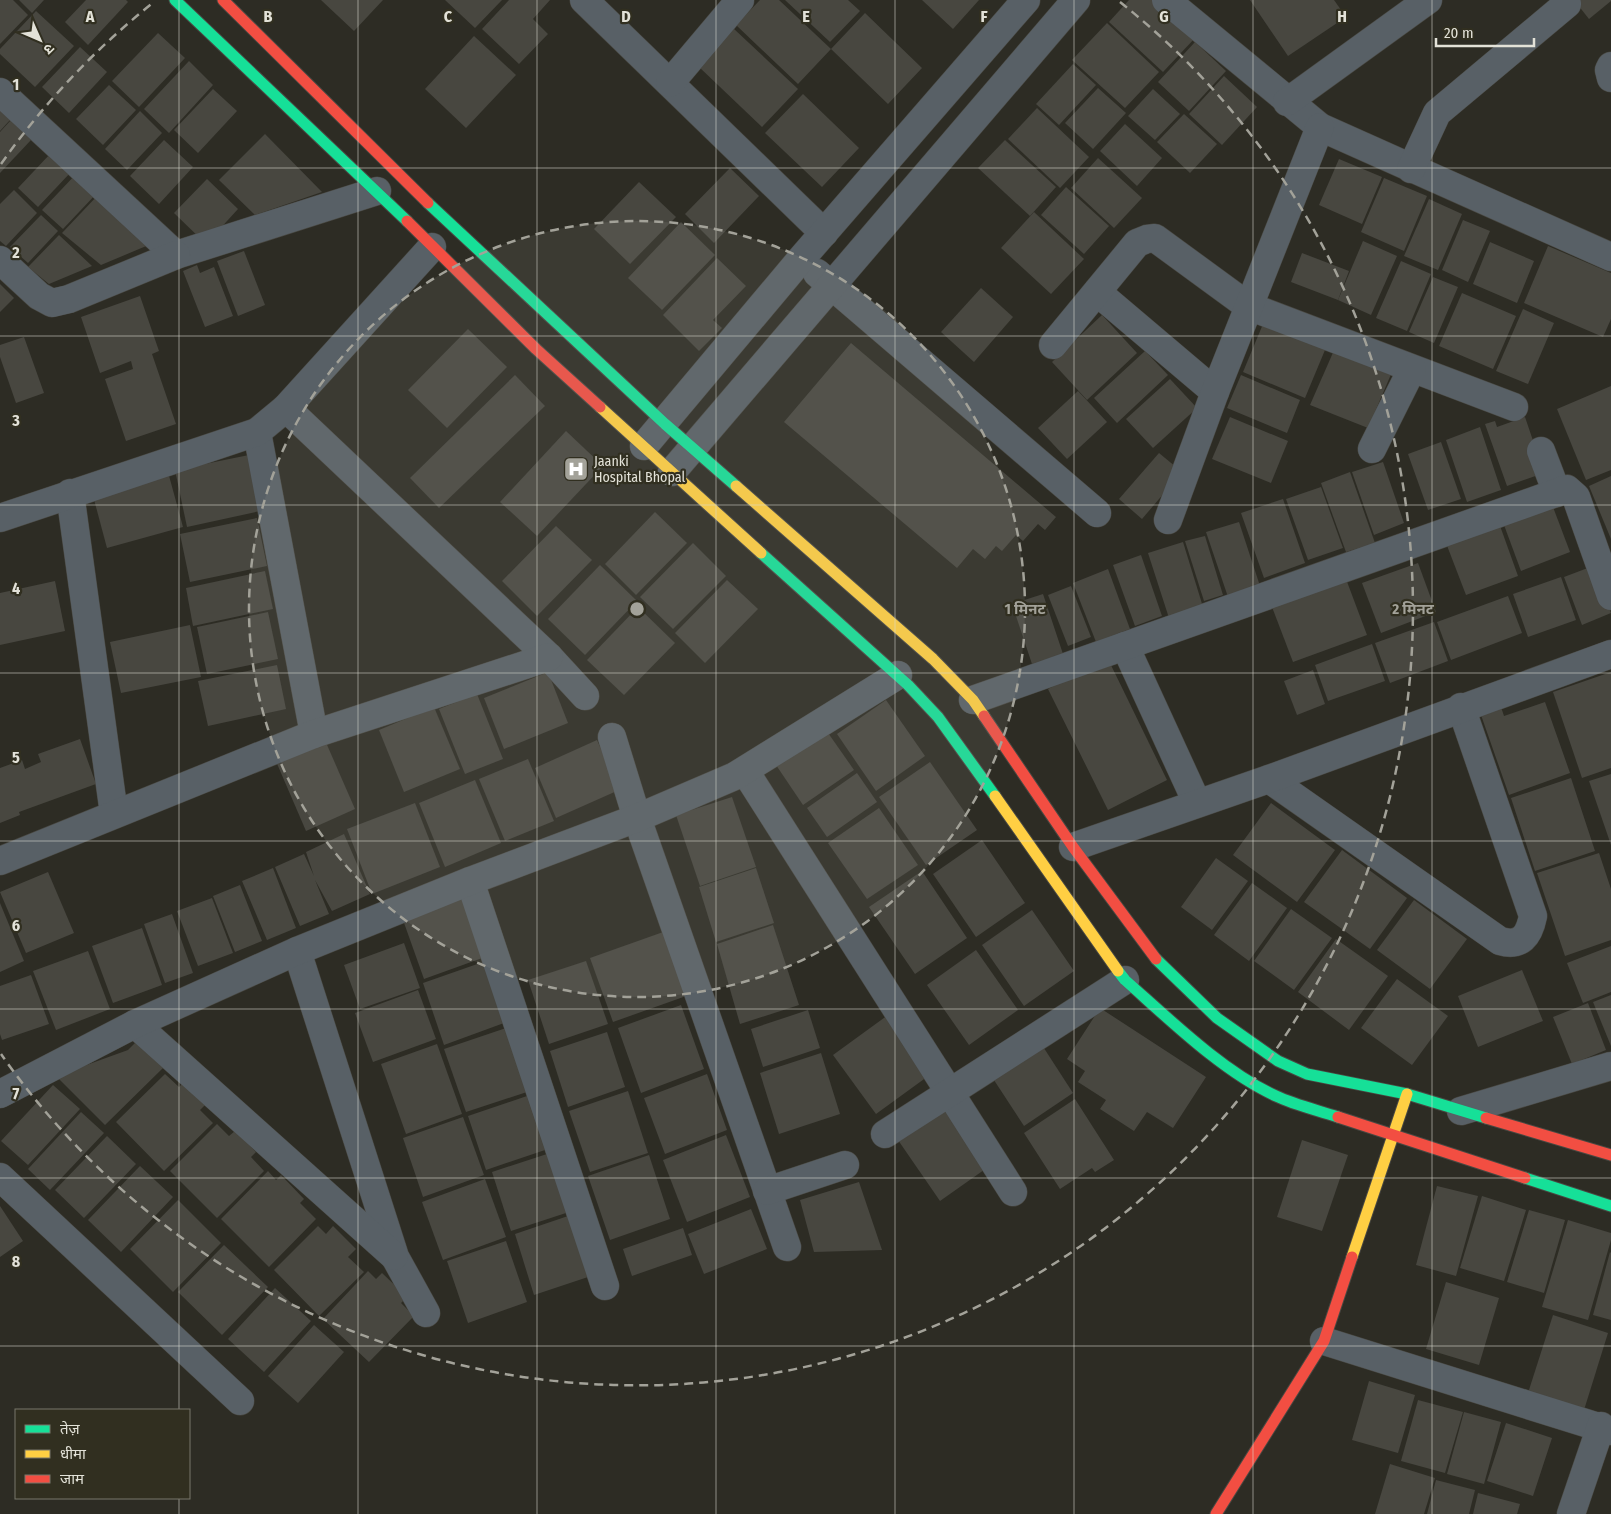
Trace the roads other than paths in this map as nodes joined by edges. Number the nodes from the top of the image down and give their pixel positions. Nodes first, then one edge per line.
1 (175, 0) edge
2 (223, 0) edge
3 (584, 0) edge
4 (740, 0) edge
5 (1026, 0) edge
6 (1076, 0) edge
7 (1166, 0) edge
8 (1428, 0) edge
9 (1566, 4) dead end
10 (1611, 66) edge
11 (1611, 78) edge
12 (670, 83) junction
13 (0, 92) edge
14 (1287, 102) junction
15 (1320, 127) junction
16 (1411, 169) junction
17 (377, 191) junction
18 (824, 233) junction
19 (432, 246) junction
20 (176, 256) junction
21 (1611, 257) edge
22 (801, 259) junction
23 (0, 260) edge
24 (830, 284) junction
25 (1097, 292) junction
26 (1248, 306) junction
27 (1053, 345) dead end
28 (1412, 368) junction
29 (1215, 392) junction
30 (1514, 407) dead end
31 (286, 408) junction
32 (665, 424) junction
33 (257, 432) junction
34 (644, 446) junction
35 (692, 448) junction
36 (1372, 449) dead end
37 (1541, 451) dead end
38 (672, 472) junction
39 (70, 493) junction
40 (1556, 493) junction
41 (1097, 513) dead end
42 (0, 518) edge
43 (1168, 520) dead end
44 (1611, 596) edge
45 (1125, 646) junction
46 (1611, 654) edge
47 (549, 657) junction
48 (898, 675) junction
49 (585, 696) dead end
50 (973, 700) junction
51 (1461, 707) junction
52 (314, 734) junction
53 (612, 737) dead end
54 (746, 770) junction
55 (1269, 779) junction
56 (1197, 803) junction
57 (114, 814) junction
58 (638, 818) junction
59 (1073, 847) junction
60 (0, 861) edge
61 (470, 881) junction
62 (297, 952) junction
63 (1124, 980) junction
64 (135, 1024) junction
65 (1611, 1066) edge
66 (950, 1093) junction
67 (0, 1094) edge
68 (1407, 1094) junction
69 (1461, 1111) junction
70 (885, 1134) dead end
71 (1394, 1136) junction
72 (1611, 1155) edge
73 (844, 1165) dead end
74 (0, 1177) edge
75 (768, 1192) junction
76 (1013, 1192) dead end
77 (1611, 1206) edge
78 (787, 1247) dead end
79 (395, 1257) junction
80 (605, 1286) dead end
81 (426, 1314) dead end
82 (1324, 1341) junction
83 (240, 1401) dead end
84 (1606, 1428) edge
85 (1216, 1514) edge
86 (1571, 1514) edge

1 - 17 street
2 - 32 street
3 - 12 street
4 - 12 street
5 - 18 street
6 - 24 street
7 - 14 street
8 - 14 street
9 - 16 street
10 - 11 street
12 - 18 street
13 - 20 street
14 - 15 street
15 - 16 street
15 - 26 street
16 - 21 street
17 - 19 street
17 - 20 street
18 - 22 street
19 - 31 street
19 - 34 street
20 - 23 street
22 - 24 street
22 - 32 street
24 - 35 street
24 - 41 street
25 - 26 street
25 - 27 street
25 - 29 street
26 - 28 street
26 - 29 street
28 - 30 street
28 - 36 street
29 - 43 street
31 - 33 street
31 - 47 street
32 - 34 street
32 - 35 street
33 - 39 street
33 - 52 street
34 - 38 street
35 - 38 street
35 - 50 street
37 - 40 street
38 - 48 street
39 - 42 street
39 - 57 street
40 - 44 street
40 - 45 street
45 - 50 street
45 - 56 street
46 - 51 street
47 - 49 street
47 - 52 street
48 - 54 street
48 - 63 street
50 - 59 street
51 - 55 street
51 - 55 street
52 - 57 street
53 - 58 street
54 - 58 street
54 - 66 street
55 - 56 street
56 - 59 street
57 - 60 street
58 - 61 street
58 - 75 street
59 - 68 street
61 - 62 street
61 - 80 street
62 - 64 street
62 - 79 street
63 - 66 street
63 - 71 street
64 - 67 street
64 - 79 street
65 - 69 street
66 - 70 street
66 - 76 street
68 - 69 street
68 - 71 street
69 - 72 street
71 - 77 street
71 - 82 street
73 - 75 street
74 - 83 street
75 - 78 street
79 - 81 street
82 - 84 street
82 - 85 street
84 - 86 street

